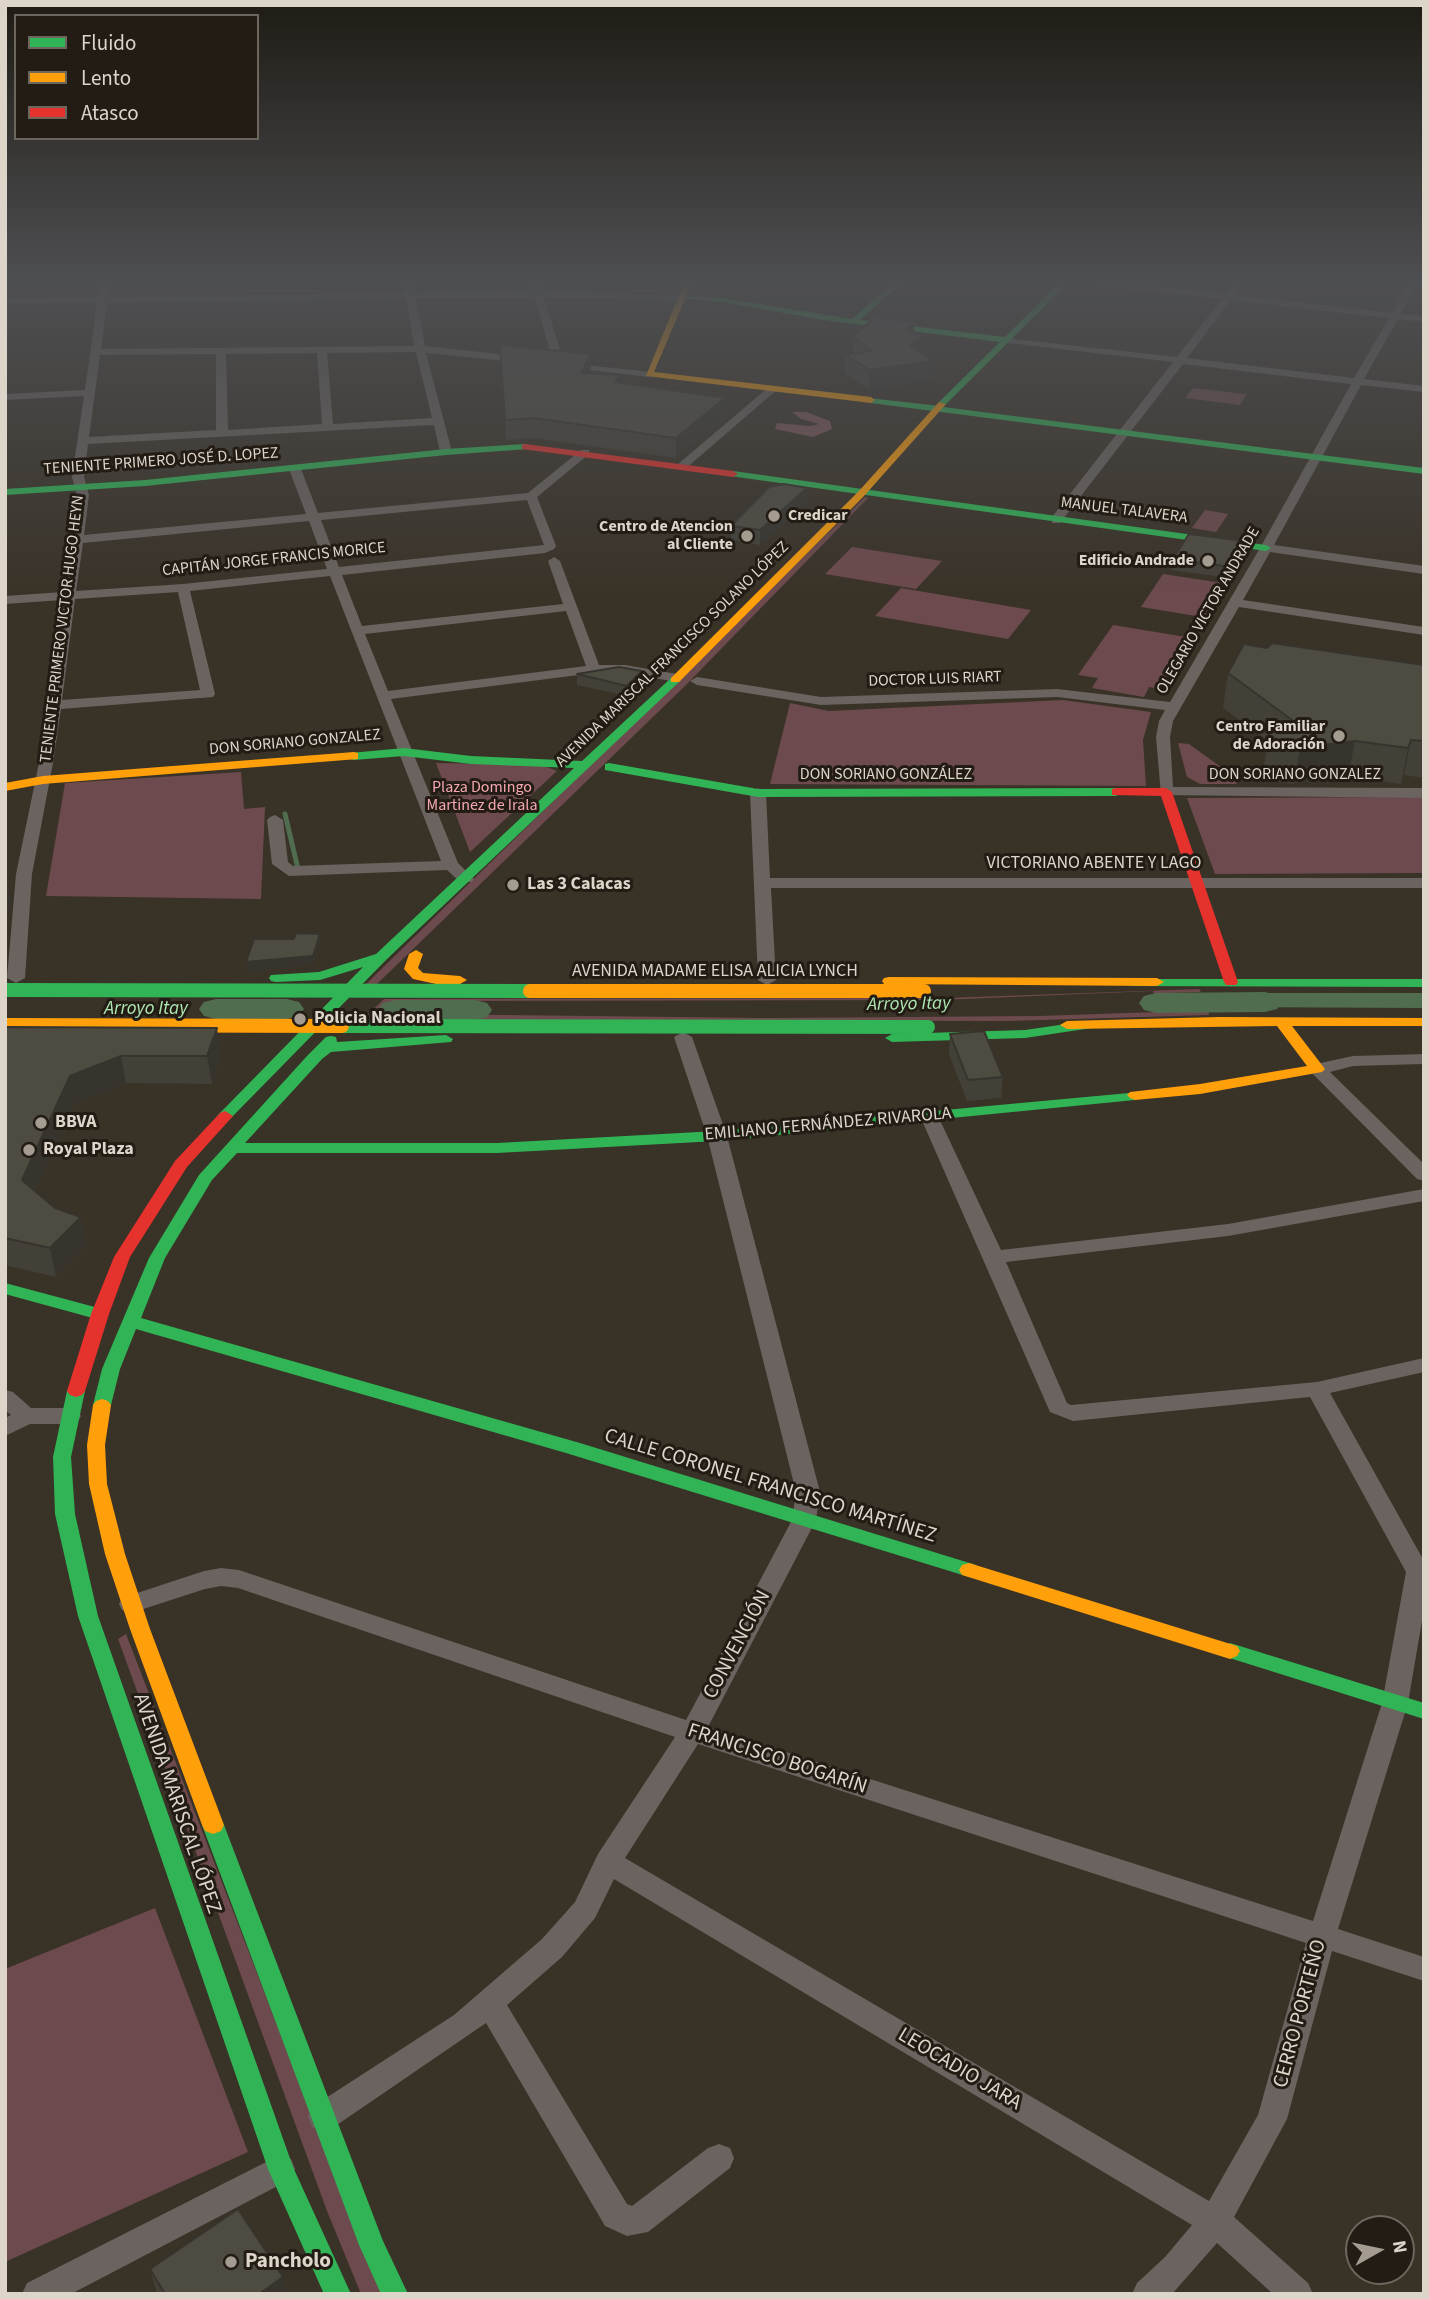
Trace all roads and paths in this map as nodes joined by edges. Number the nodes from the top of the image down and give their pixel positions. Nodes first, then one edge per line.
1 (89, 387) edge
2 (221, 387) edge
3 (325, 387) edge
4 (429, 387) edge
5 (768, 387) edge
6 (969, 387) edge
7 (1158, 387) edge
8 (1353, 387) edge
9 (774, 388) junction
10 (88, 393) junction
11 (5, 397) edge
12 (948, 410) junction
13 (437, 421) junction
14 (328, 427) junction
15 (222, 433) junction
16 (1123, 433) junction
17 (84, 441) junction
18 (446, 452) junction
19 (585, 452) junction
20 (1314, 456) junction
21 (681, 467) junction
22 (295, 469) junction
23 (1424, 471) edge
24 (80, 488) junction
25 (5, 492) edge
26 (861, 494) junction
27 (879, 495) junction
28 (531, 496) junction
29 (314, 518) junction
30 (1056, 520) junction
31 (75, 540) junction
32 (548, 547) junction
33 (1266, 548) junction
34 (1424, 570) edge
35 (335, 572) junction
36 (183, 587) junction
37 (68, 597) junction
38 (5, 600) edge
39 (1233, 602) junction
40 (570, 607) junction
41 (358, 631) junction
42 (1424, 631) edge
43 (594, 669) junction
44 (687, 683) junction
45 (383, 696) junction
46 (54, 705) junction
47 (1175, 707) junction
48 (404, 752) junction
49 (587, 765) junction
50 (609, 767) dead end
51 (43, 780) junction
52 (5, 787) edge
53 (1166, 792) junction
54 (758, 793) junction
55 (1424, 793) edge
56 (275, 820) dead end
57 (452, 865) junction
58 (466, 878) junction
59 (765, 883) junction
60 (1424, 883) edge
61 (1198, 884) junction
62 (432, 938) dead end
63 (416, 954) junction
64 (382, 956) junction
65 (767, 980) junction
66 (9, 982) edge
67 (1157, 982) junction
68 (1231, 982) junction
69 (1424, 983) edge
70 (1281, 1021) junction
71 (1424, 1021) edge
72 (5, 1025) edge
73 (1087, 1025) junction
74 (5, 1035) edge
75 (683, 1037) junction
76 (1424, 1059) edge
77 (310, 1061) junction
78 (270, 1069) junction
79 (1317, 1069) junction
80 (929, 1116) junction
81 (717, 1136) junction
82 (230, 1148) junction
83 (1424, 1175) edge
84 (1424, 1195) edge
85 (994, 1257) junction
86 (5, 1288) edge
87 (100, 1314) junction
88 (130, 1321) junction
89 (1424, 1365) edge
90 (1317, 1389) junction
91 (5, 1397) edge
92 (26, 1416) junction
93 (70, 1416) junction
94 (5, 1428) edge
95 (804, 1520) junction
96 (1421, 1572) edge
97 (131, 1604) junction
98 (1395, 1703) junction
99 (1424, 1711) edge
100 (692, 1732) junction
101 (608, 1862) junction
102 (1322, 1936) junction
103 (1424, 1969) edge
104 (489, 2003) junction
105 (323, 2117) junction
106 (719, 2158) dead end
107 (281, 2168) junction
108 (1215, 2221) junction
109 (38, 2294) edge
110 (338, 2294) edge
111 (395, 2294) edge
112 (1148, 2294) edge
113 (1297, 2294) edge

1 - 10 street, TENIENTE PRIMERO VICTOR HUGO HEYN
2 - 15 street
3 - 14 street
4 - 13 street
5 - 9 main road
6 - 12 main road, AVENIDA MARISCAL FRANCISCO SOLANO LÓPEZ
7 - 16 street
8 - 20 street, OLEGARIO VICTOR ANDRADE
9 - 12 main road
9 - 21 street
10 - 11 street
10 - 17 street, TENIENTE PRIMERO VICTOR HUGO HEYN
12 - 16 main road
12 - 26 main road, AVENIDA MARISCAL FRANCISCO SOLANO LÓPEZ
12 - 27 main road, AVENIDA MARISCAL FRANCISCO SOLANO LÓPEZ
13 - 14 street
13 - 18 street
14 - 15 street
15 - 17 street
16 - 20 main road
16 - 30 street
17 - 24 street, TENIENTE PRIMERO VICTOR HUGO HEYN
18 - 19 main road, TENIENTE PRIMERO JOSÉ D. LOPEZ
18 - 22 main road, TENIENTE PRIMERO JOSÉ D. LOPEZ
19 - 21 main road, TENIENTE PRIMERO JOSÉ D. LOPEZ
19 - 28 street
20 - 23 main road
20 - 33 street, OLEGARIO VICTOR ANDRADE
21 - 26 main road, TENIENTE PRIMERO JOSÉ D. LOPEZ
22 - 24 main road, TENIENTE PRIMERO JOSÉ D. LOPEZ
22 - 29 street
24 - 25 main road, TENIENTE PRIMERO JOSÉ D. LOPEZ
24 - 31 street, TENIENTE PRIMERO VICTOR HUGO HEYN
26 - 27 main road, MANUEL TALAVERA
26 - 44 main road, AVENIDA MARISCAL FRANCISCO SOLANO LÓPEZ
27 - 30 main road, MANUEL TALAVERA
27 - 44 main road, AVENIDA MARISCAL FRANCISCO SOLANO LÓPEZ
28 - 29 street
28 - 32 street
29 - 31 street
29 - 35 street
30 - 33 main road, MANUEL TALAVERA
31 - 37 street, TENIENTE PRIMERO VICTOR HUGO HEYN
32 - 35 street, CAPITÁN JORGE FRANCIS MORICE
32 - 40 street
33 - 34 street, MANUEL TALAVERA
33 - 39 street, OLEGARIO VICTOR ANDRADE
35 - 36 street, CAPITÁN JORGE FRANCIS MORICE
35 - 41 street
36 - 37 street, CAPITÁN JORGE FRANCIS MORICE
36 - 46 street
37 - 38 street, CAPITÁN JORGE FRANCIS MORICE
37 - 46 street, TENIENTE PRIMERO VICTOR HUGO HEYN
39 - 42 street
39 - 47 street, OLEGARIO VICTOR ANDRADE
40 - 41 street
40 - 43 street
41 - 45 street
43 - 44 street, DOCTOR LUIS RIART
43 - 45 street, DOCTOR LUIS RIART
44 - 47 street, DOCTOR LUIS RIART
44 - 49 main road, AVENIDA MARISCAL FRANCISCO SOLANO LÓPEZ
45 - 48 street
46 - 51 street, TENIENTE PRIMERO VICTOR HUGO HEYN
47 - 53 street, OLEGARIO VICTOR ANDRADE
48 - 49 main road, DON SORIANO GONZALEZ
48 - 51 main road, DON SORIANO GONZALEZ
48 - 57 street
49 - 58 main road, AVENIDA MARISCAL FRANCISCO SOLANO LÓPEZ
50 - 54 main road, DON SORIANO GONZÁLEZ
51 - 52 main road, DON SORIANO GONZALEZ
51 - 66 street, TENIENTE PRIMERO VICTOR HUGO HEYN
53 - 54 main road, DON SORIANO GONZÁLEZ
53 - 55 street, DON SORIANO GONZALEZ
53 - 61 main road, OLEGARIO VICTOR ANDRADE
54 - 59 street
56 - 57 street
57 - 58 street
58 - 64 main road, AVENIDA MARISCAL FRANCISCO SOLANO LÓPEZ
59 - 61 street, VICTORIANO ABENTE Y LAGO
59 - 65 street
60 - 61 street, VICTORIANO ABENTE Y LAGO
61 - 68 main road, OLEGARIO VICTOR ANDRADE
62 - 63 main road
63 - 65 main road
63 - 77 main road
64 - 66 main road
64 - 78 main road, AVENIDA MARISCAL FRANCISCO SOLANO LÓPEZ
65 - 67 main road
66 - 67 main road, AVENIDA MADAME ELISA ALICIA LYNCH, bridge
67 - 68 main road, AVENIDA MADAME ELISA ALICIA LYNCH
68 - 69 main road, AVENIDA MADAME ELISA ALICIA LYNCH
70 - 71 main road
70 - 73 main road
70 - 79 main road
72 - 73 main road, bridge
73 - 75 main road
74 - 78 main road
75 - 77 main road
75 - 81 street, CONVENCIÓN
76 - 79 street, EMILIANO FERNÁNDEZ RIVAROLA
77 - 82 main road
78 - 87 main road, AVENIDA MARISCAL FRANCISCO SOLANO LÓPEZ
79 - 80 main road, EMILIANO FERNÁNDEZ RIVAROLA
79 - 83 street
80 - 81 main road, EMILIANO FERNÁNDEZ RIVAROLA
80 - 85 street
81 - 82 main road, EMILIANO FERNÁNDEZ RIVAROLA
81 - 95 street, CONVENCIÓN
82 - 88 main road
84 - 85 street
85 - 90 street
86 - 87 main road
87 - 93 main road, AVENIDA MARISCAL LÓPEZ
88 - 95 main road, CALLE CORONEL FRANCISCO MARTÍNEZ
88 - 97 main road, AVENIDA MARISCAL LÓPEZ
89 - 90 street
90 - 96 street
91 - 92 street
92 - 93 street
92 - 94 street
93 - 107 main road, AVENIDA MARISCAL LÓPEZ
95 - 98 main road, CALLE CORONEL FRANCISCO MARTÍNEZ
95 - 100 street, CONVENCIÓN
96 - 98 street
97 - 100 street, FRANCISCO BOGARÍN
97 - 105 main road, AVENIDA MARISCAL LÓPEZ
98 - 99 main road, CALLE CORONEL FRANCISCO MARTÍNEZ
98 - 102 street, CERRO PORTEÑO
100 - 101 street, CONVENCIÓN
100 - 102 street, FRANCISCO BOGARÍN
101 - 104 street, CONVENCIÓN
101 - 108 street, LEOCADIO JARA
102 - 103 street, FRANCISCO BOGARÍN
102 - 108 street, CERRO PORTEÑO
104 - 105 street, CONVENCIÓN
104 - 106 street
105 - 111 main road, AVENIDA MARISCAL LÓPEZ
107 - 109 street
107 - 110 main road, AVENIDA MARISCAL LÓPEZ
108 - 112 street, CERRO PORTEÑO
108 - 113 street, LEOCADIO JARA

